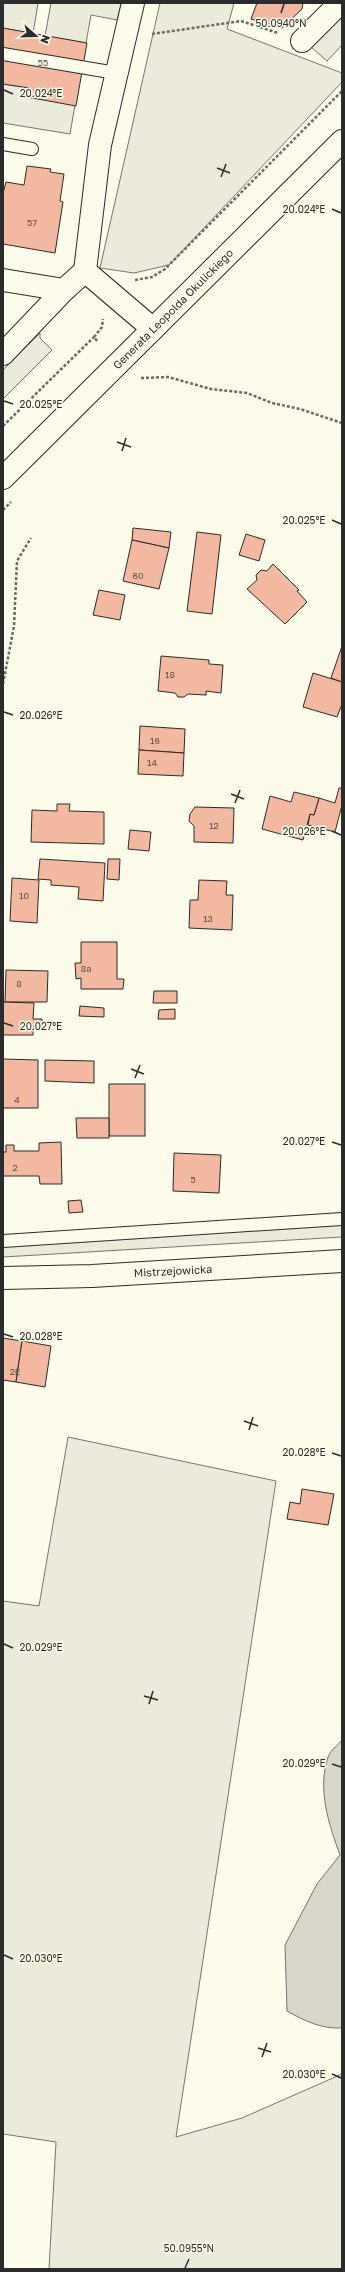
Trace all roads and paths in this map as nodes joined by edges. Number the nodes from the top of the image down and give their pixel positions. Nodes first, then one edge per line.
1 (133, 3) edge
2 (340, 3) edge
3 (124, 38) junction
4 (302, 41) joint
5 (3, 54) edge
6 (116, 73) junction
7 (342, 91) edge
8 (342, 140) edge
9 (3, 144) edge
10 (32, 149) dead end
11 (85, 271) junction
12 (130, 278) dead end
13 (3, 280) edge
14 (64, 290) junction
15 (153, 329) junction
16 (94, 337) dead end
17 (3, 354) edge
18 (134, 379) dead end
19 (342, 423) edge
20 (3, 426) edge
21 (3, 478) edge
22 (31, 538) dead end
23 (3, 684) edge
24 (342, 1220) edge
25 (3, 1241) edge
26 (342, 1261) edge
27 (3, 1278) edge

1 - 3 street
2 - 4 street
3 - 4 path
3 - 6 street
5 - 6 lane
6 - 11 street
7 - 12 path
8 - 15 street, Generała Leopolda Okulickiego
9 - 10 lane
11 - 14 street
11 - 15 street
13 - 14 street
14 - 17 street
15 - 21 street, Generała Leopolda Okulickiego
16 - 20 path
18 - 19 path
22 - 23 path
24 - 25 lane
26 - 27 street, Mistrzejowicka

